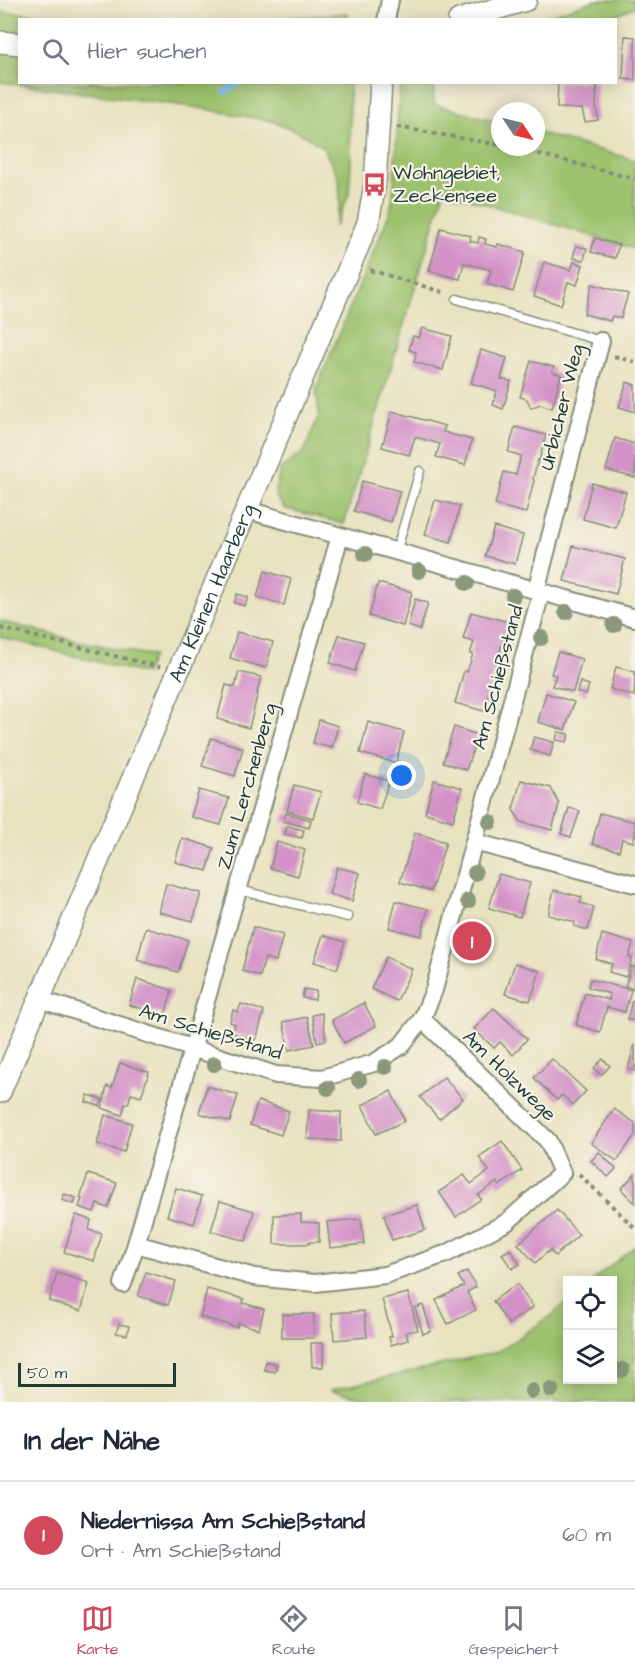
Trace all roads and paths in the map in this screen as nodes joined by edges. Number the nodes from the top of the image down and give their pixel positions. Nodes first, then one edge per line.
1 (390, 0) edge
2 (526, 0) edge
3 (386, 18) edge
4 (466, 18) edge
5 (0, 42) edge
6 (18, 44) edge
7 (381, 84) edge
8 (380, 124) junction
9 (491, 143) edge
10 (545, 156) edge
11 (635, 179) edge
12 (377, 272) dead end
13 (457, 299) joint
14 (601, 341) joint
15 (420, 471) dead end
16 (247, 510) junction
17 (340, 536) junction
18 (396, 552) junction
19 (539, 592) junction
20 (635, 618) edge
21 (0, 628) edge
22 (178, 671) junction
23 (474, 842) junction
24 (635, 884) edge
25 (239, 890) junction
26 (348, 917) dead end
27 (38, 999) junction
28 (422, 1019) junction
29 (193, 1048) junction
30 (0, 1092) edge
31 (562, 1173) junction
32 (635, 1228) edge
33 (136, 1244) junction
34 (123, 1284) dead end

1 - 3 street
2 - 4 street
5 - 6 street
7 - 8 street, Am Kleinen Haarberg
8 - 9 path
8 - 16 street, Am Kleinen Haarberg
10 - 11 path
12 - 13 path
13 - 14 lane, Urbicher Weg
14 - 19 street, Urbicher Weg
15 - 18 lane
16 - 17 street
16 - 22 street, Am Kleinen Haarberg
17 - 18 street
17 - 25 street, Zum Lerchenberg
18 - 19 street
19 - 20 street
19 - 23 street, Am Schießstand
21 - 22 path
22 - 27 street, Am Kleinen Haarberg
23 - 24 street
23 - 28 street, Am Schießstand
25 - 26 lane
25 - 29 street, Zum Lerchenberg
27 - 29 street, Am Schießstand
27 - 30 street, Am Kleinen Haarberg
28 - 29 street, Am Schießstand
28 - 31 street, Am Holzwege
29 - 33 street
31 - 32 path
31 - 33 street
33 - 34 street

